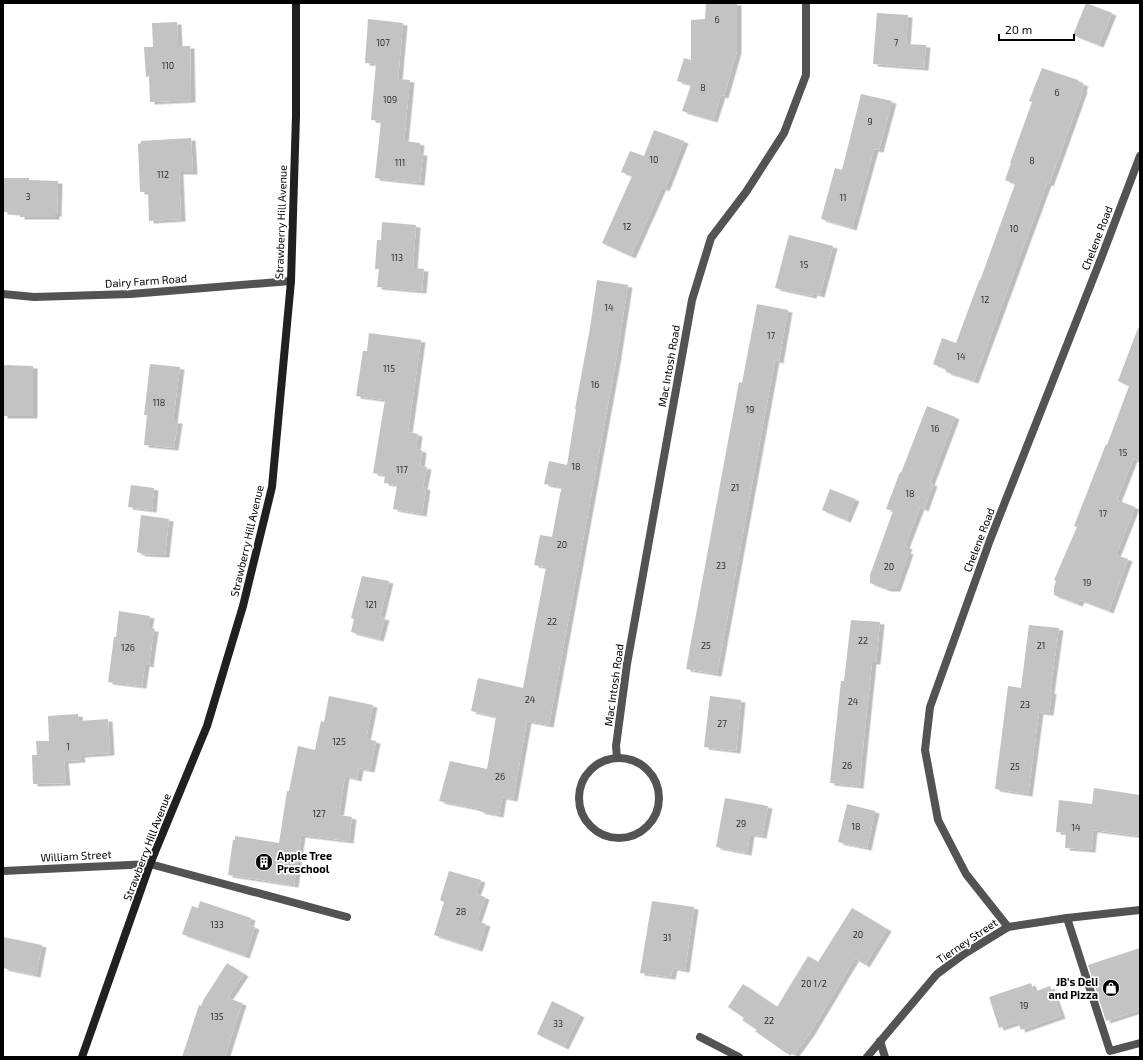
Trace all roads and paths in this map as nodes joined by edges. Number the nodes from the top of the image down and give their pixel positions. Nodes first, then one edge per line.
1 (296, 3) edge
2 (806, 3) edge
3 (1140, 156) edge
4 (291, 281) junction
5 (3, 294) edge
6 (616, 758) junction
7 (150, 864) junction
8 (3, 871) edge
9 (1140, 910) edge
10 (347, 917) dead end
11 (1067, 918) junction
12 (1008, 927) junction
13 (700, 1038) dead end
14 (880, 1041) junction
15 (1140, 1043) edge
16 (82, 1057) edge
17 (739, 1057) edge
18 (867, 1057) edge
19 (885, 1057) edge

1 - 4 main road, Strawberry Hill Avenue
2 - 6 street, Mac Intosh Road
3 - 12 street, Chelene Road
4 - 5 street, Dairy Farm Road
4 - 7 main road, Strawberry Hill Avenue
6 - 6 street
7 - 8 street, William Street
7 - 10 street, William Street
7 - 16 main road, Strawberry Hill Avenue
9 - 11 street, Tierney Street
11 - 12 street, Tierney Street
11 - 15 street
12 - 14 street, Tierney Street
13 - 17 street
14 - 18 street, Tierney Street
14 - 19 street

